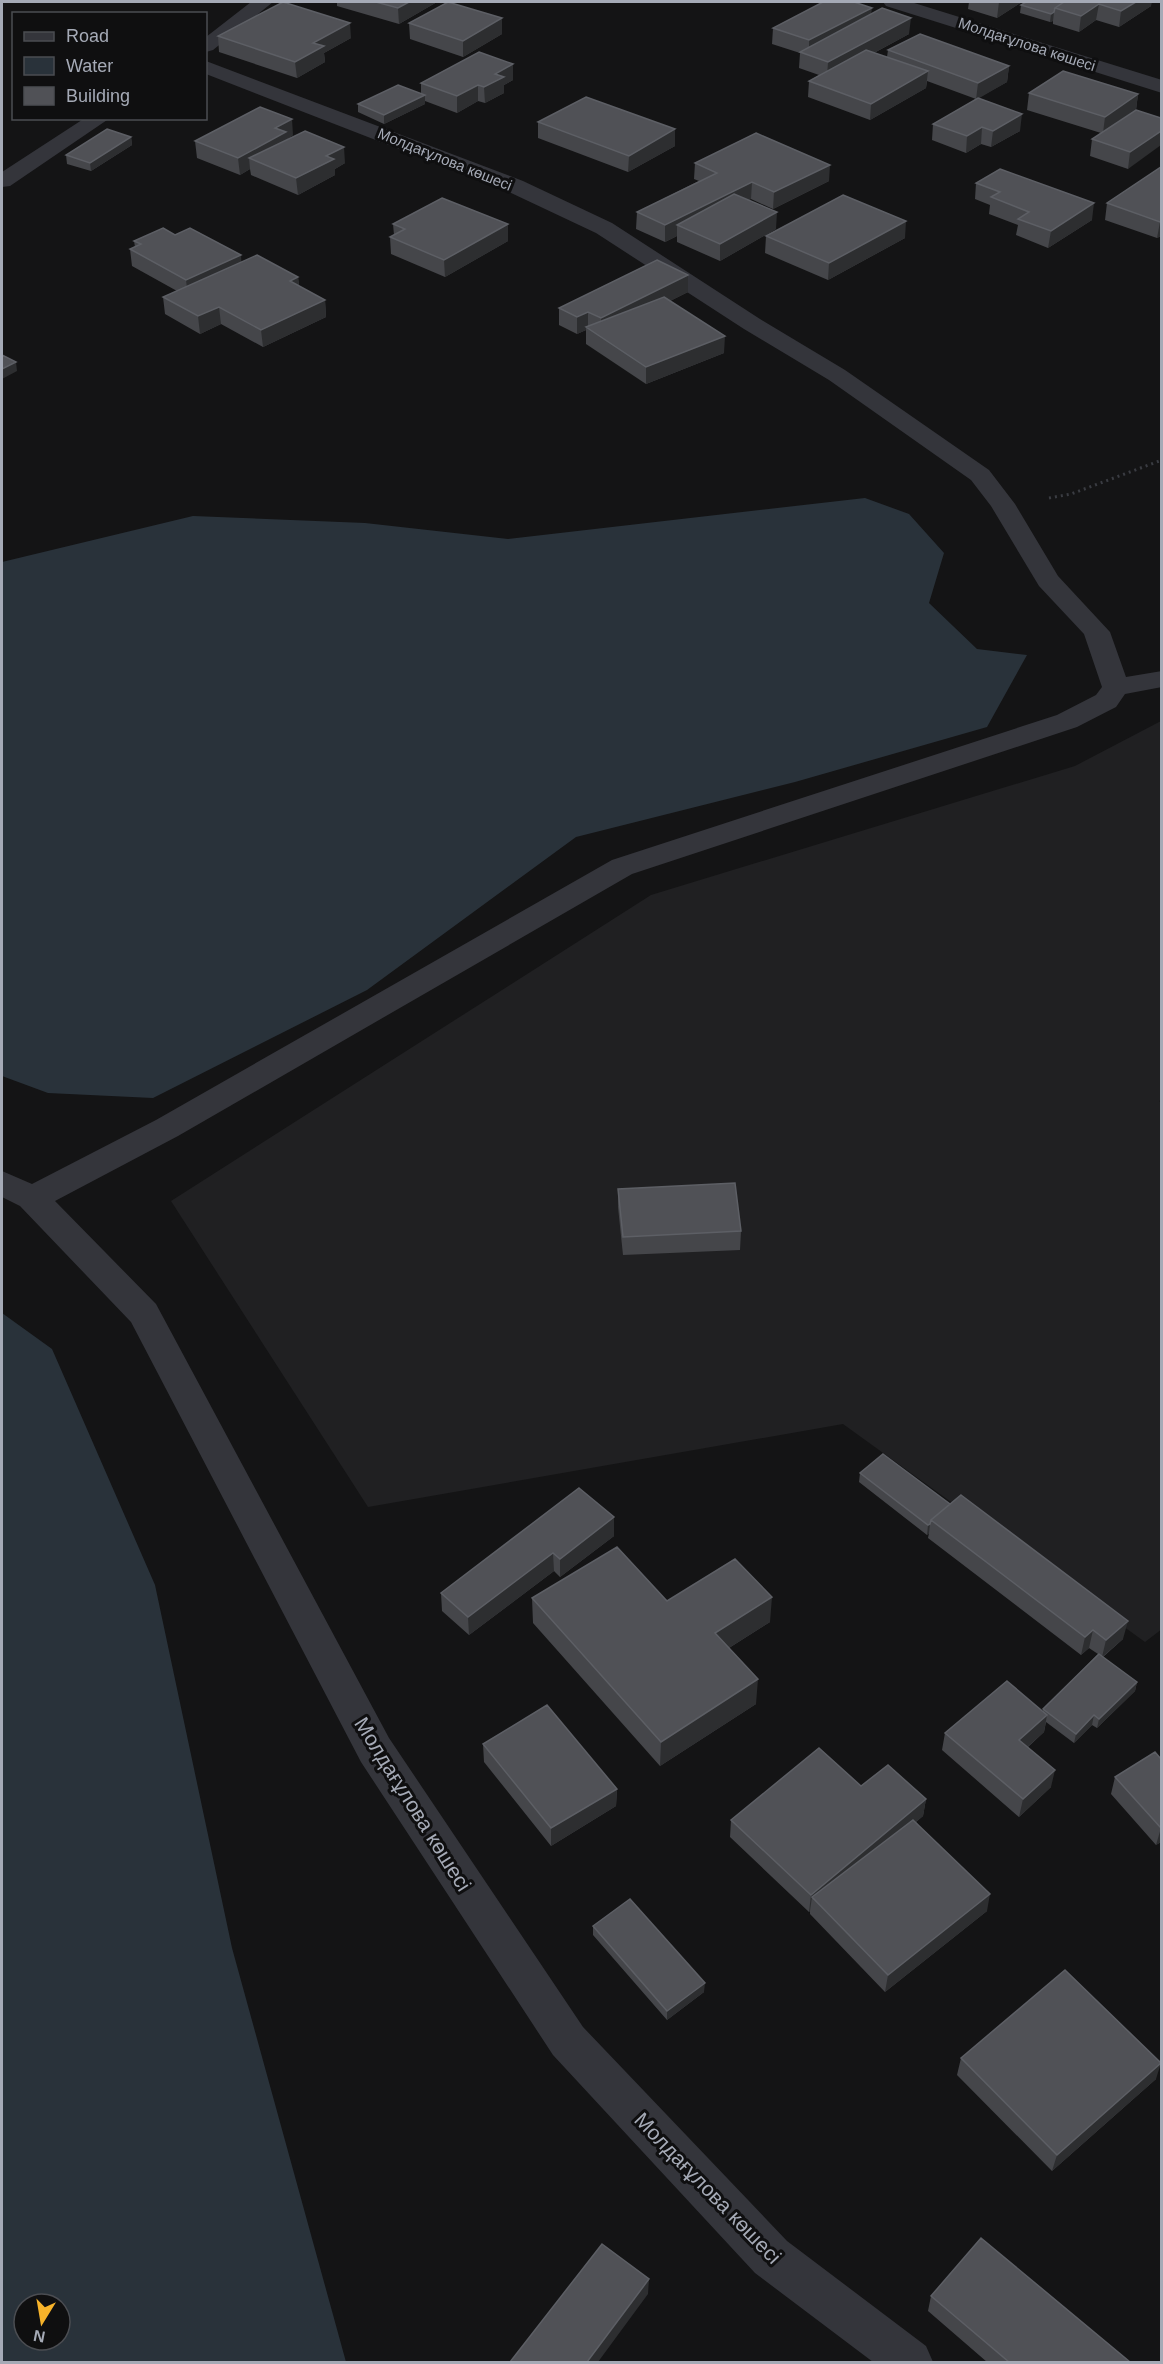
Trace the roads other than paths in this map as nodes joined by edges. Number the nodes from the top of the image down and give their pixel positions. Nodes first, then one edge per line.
1 (263, 2) edge
2 (894, 2) edge
3 (207, 45) edge
4 (207, 67) edge
5 (1161, 87) edge
6 (97, 120) edge
7 (2, 181) edge
8 (1161, 679) edge
9 (1116, 687) junction
10 (17, 1190) edge
11 (910, 2362) edge

1 - 3 street
2 - 5 street, Молдағұлова көшесі
4 - 9 street, Молдағұлова көшесі
6 - 7 street
8 - 9 street
9 - 10 street
10 - 11 street, Молдағұлова көшесі

